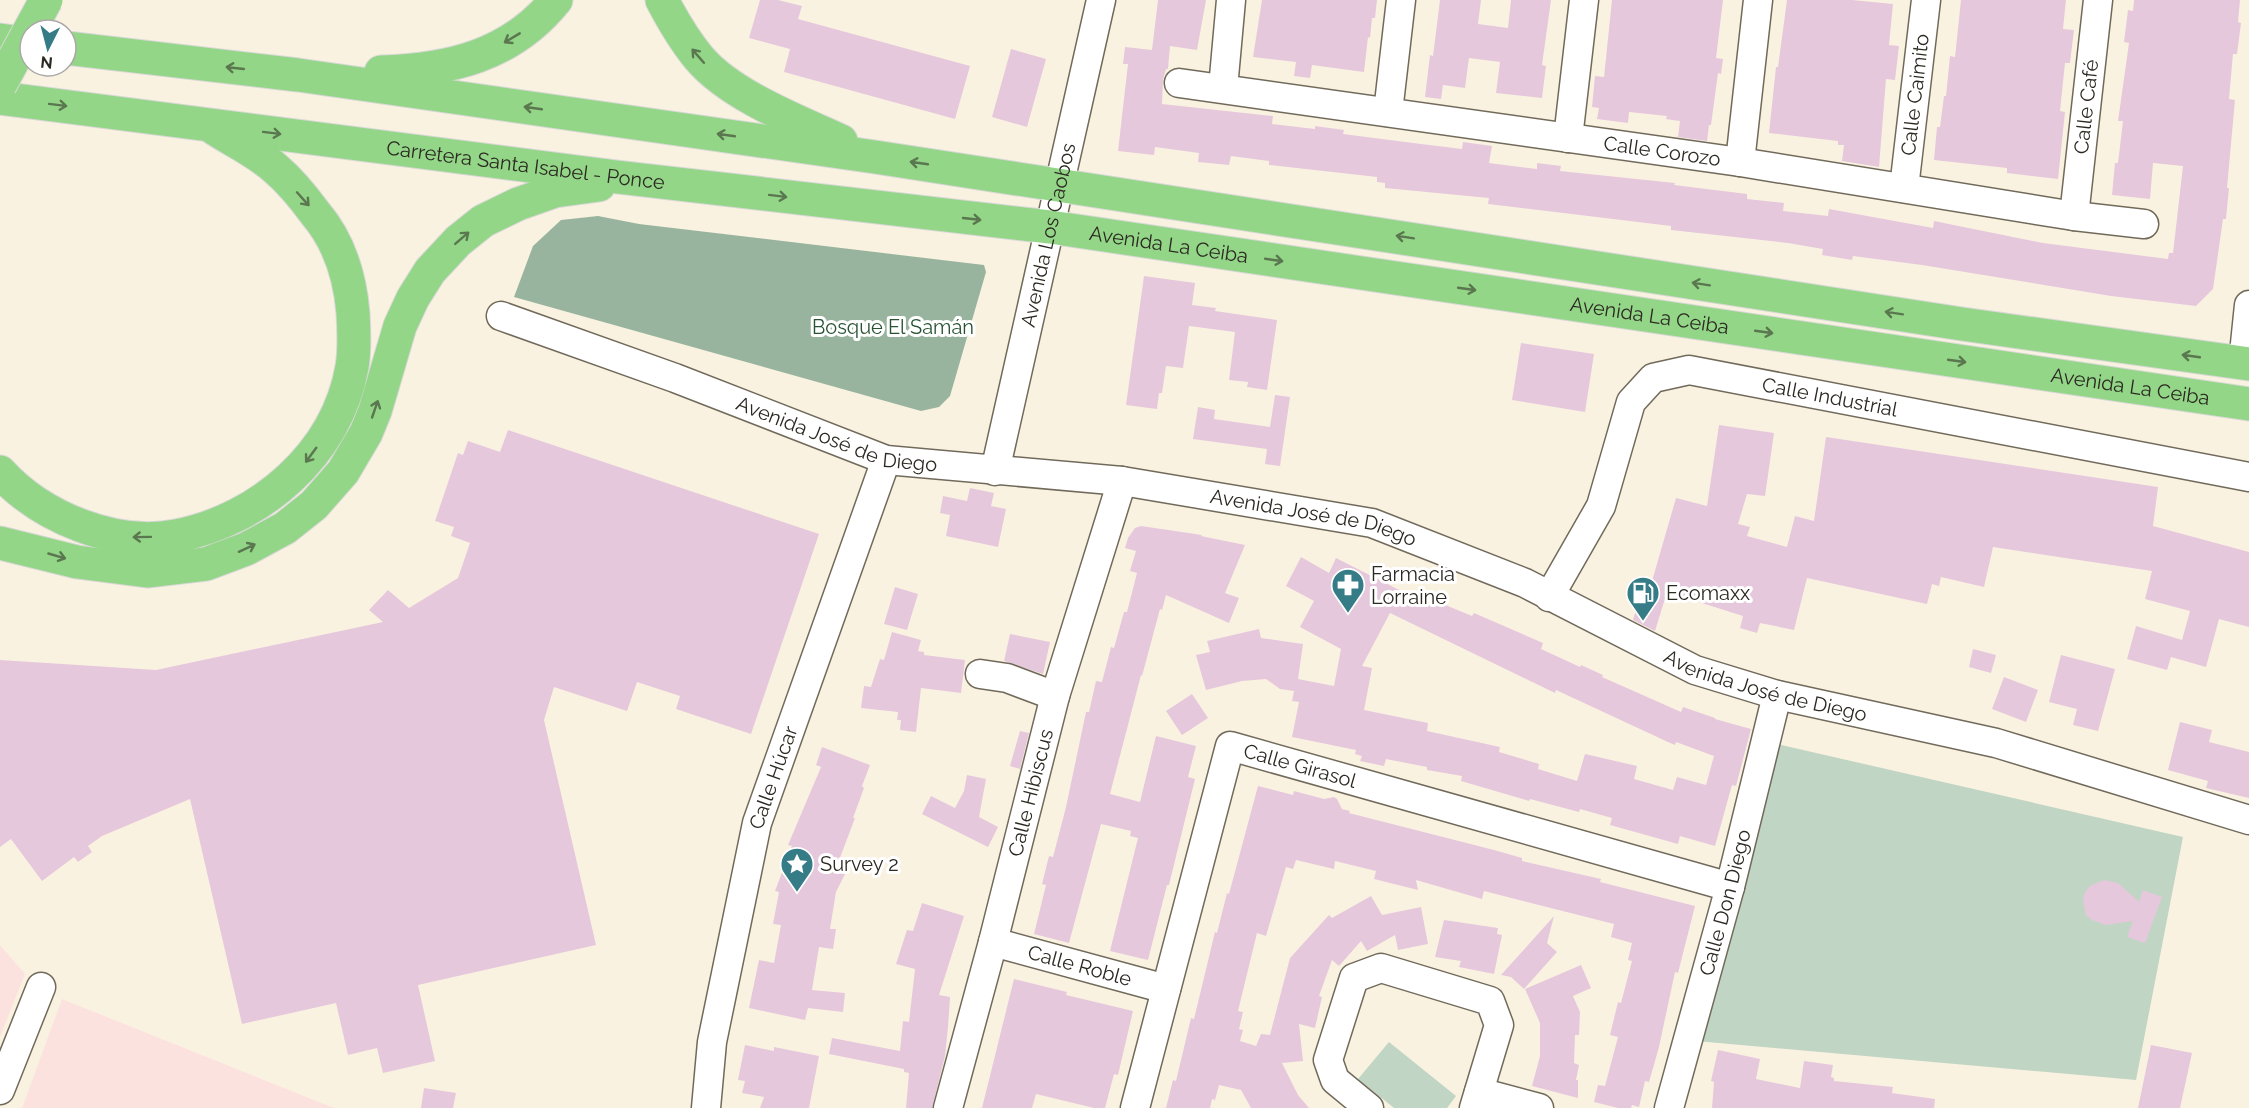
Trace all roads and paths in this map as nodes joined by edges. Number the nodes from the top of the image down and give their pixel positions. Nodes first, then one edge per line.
1 (46, 0) edge
2 (556, 0) edge
3 (662, 0) edge
4 (1101, 0) edge
5 (1231, 0) edge
6 (1401, 0) edge
7 (1584, 0) edge
8 (1758, 0) edge
9 (1926, 0) edge
10 (2098, 0) edge
11 (0, 40) edge
12 (18, 42) edge
13 (78, 49) edge
14 (298, 75) junction
15 (1179, 82) dead end
16 (0, 85) edge
17 (1223, 88) junction
18 (0, 98) edge
19 (1388, 112) junction
20 (209, 124) junction
21 (1568, 138) junction
22 (875, 157) junction
23 (1740, 162) junction
24 (1060, 184) junction
25 (1904, 188) junction
26 (731, 190) junction
27 (2074, 216) junction
28 (2144, 224) dead end
29 (1050, 227) junction
30 (2249, 305) edge
31 (501, 316) dead end
32 (2246, 364) edge
33 (2249, 404) edge
34 (886, 460) junction
35 (995, 471) junction
36 (0, 472) edge
37 (2249, 477) edge
38 (1122, 481) junction
39 (0, 543) edge
40 (1549, 597) junction
41 (980, 674) dead end
42 (1777, 695) junction
43 (1055, 696) junction
44 (2249, 820) edge
45 (1730, 887) junction
46 (993, 942) junction
47 (41, 987) dead end
48 (1166, 989) junction
49 (0, 1090) edge
50 (1477, 1100) edge
51 (706, 1108) edge
52 (948, 1108) edge
53 (1135, 1108) edge
54 (1369, 1108) edge
55 (1539, 1108) edge
56 (1669, 1108) edge

1 - 16 highway, bridge
2 -> 14 highway
22 -> 3 highway
4 - 24 street, Avenida Los Caobos
5 - 17 street
6 - 19 street
7 - 21 street
8 - 23 street
9 - 25 street, Calle Caimito
10 - 27 street, Calle Café
11 - 12 highway
14 -> 13 highway
22 -> 14 highway
15 - 17 street, Calle Corozo
17 - 19 street, Calle Corozo
18 -> 20 highway, Carretera Santa Isabel - Ponce
19 - 21 street, Calle Corozo
20 -> 26 highway, Carretera Santa Isabel - Ponce
20 -> 36 highway
21 - 23 street, Calle Corozo
24 -> 22 highway
23 - 25 street, Calle Corozo
24 - 29 street, Avenida Los Caobos
32 -> 24 highway, Avenida La Ceiba
25 - 27 street, Calle Corozo
26 -> 29 highway, Carretera Santa Isabel - Ponce
39 -> 26 highway
27 - 28 street, Calle Corozo
29 -> 33 highway, Avenida La Ceiba
29 - 35 street, Avenida Los Caobos
30 - 32 street
31 - 34 street, Avenida José de Diego
34 - 35 street, Avenida José de Diego
34 - 51 street, Calle Húcar
35 - 38 street, Avenida José de Diego
37 - 40 street, Calle Industrial
38 - 40 street, Avenida José de Diego
38 - 43 street, Calle Hibiscus
40 - 42 street, Avenida José de Diego
41 - 43 street
42 - 44 street, Avenida José de Diego
42 - 45 street, Calle Don Diego
43 - 46 street, Calle Hibiscus
45 - 48 street, Calle Girasol
45 - 56 street, Calle Don Diego
46 - 48 street, Calle Roble
46 - 52 street, Calle Hibiscus
47 - 49 street
48 - 53 street, Calle Girasol
50 - 54 street
50 - 55 street

